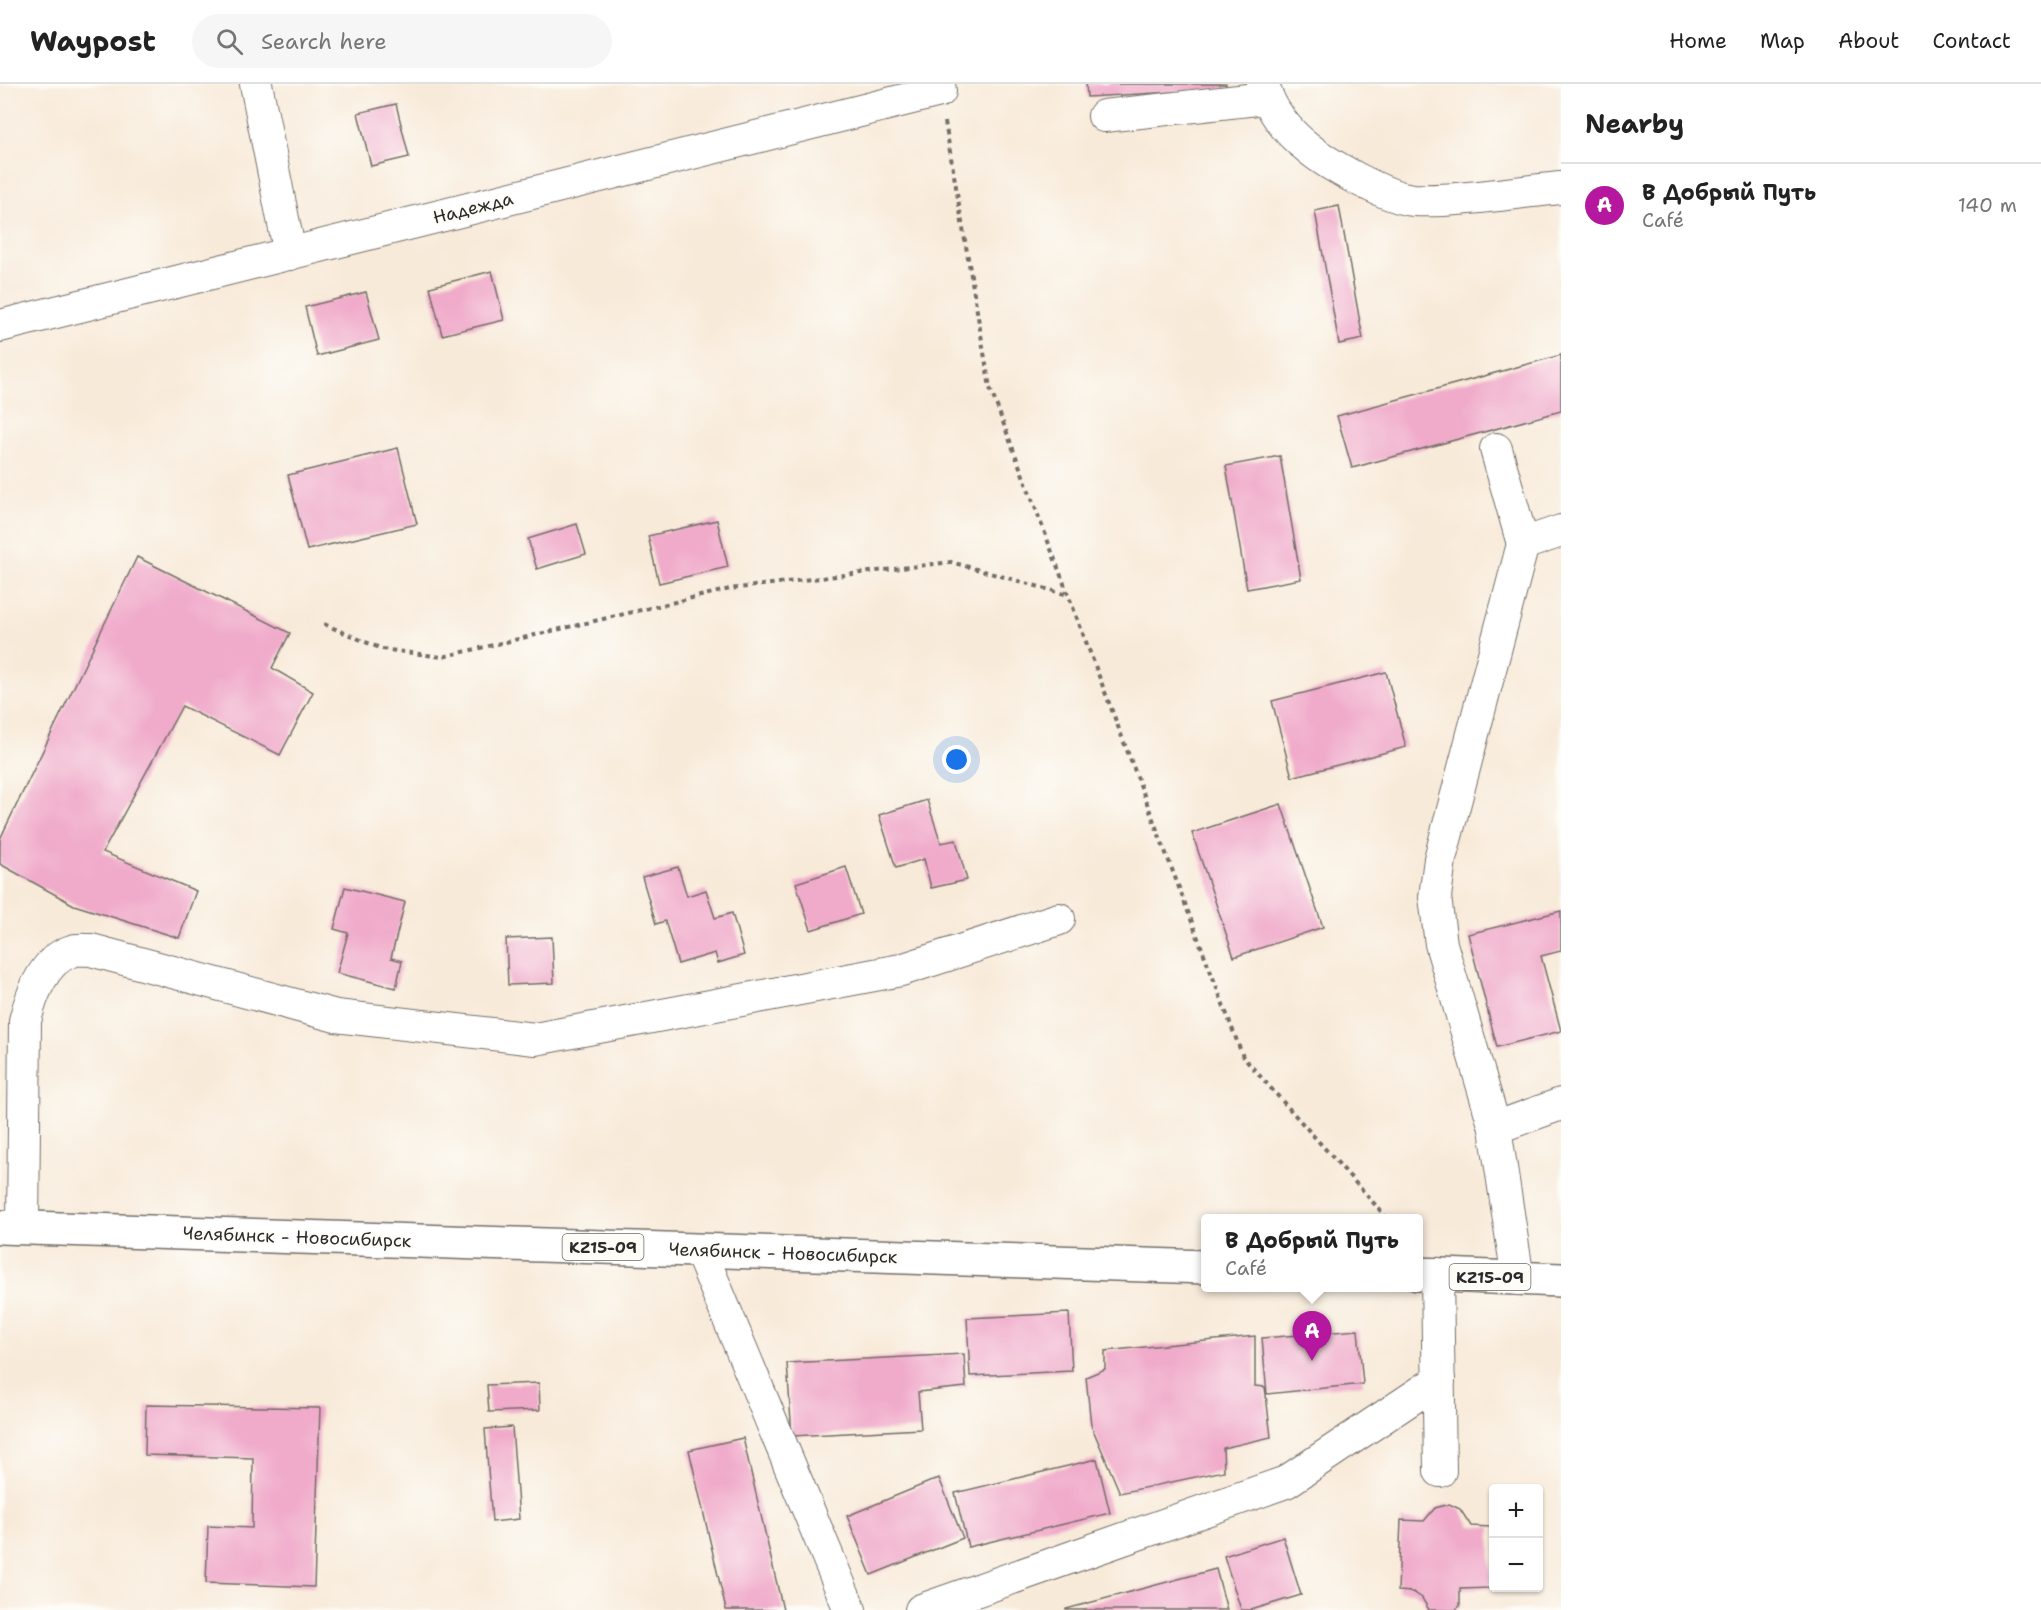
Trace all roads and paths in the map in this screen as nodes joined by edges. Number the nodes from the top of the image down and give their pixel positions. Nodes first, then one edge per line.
1 (256, 84) edge
2 (939, 88) edge
3 (1264, 91) edge
4 (1104, 116) dead end
5 (1561, 188) edge
6 (290, 254) junction
7 (0, 326) edge
8 (1496, 449) dead end
9 (1561, 531) edge
10 (1523, 544) junction
11 (1068, 595) junction
12 (324, 624) dead end
13 (1059, 919) dead end
14 (1561, 1104) edge
15 (1495, 1128) junction
16 (1383, 1214) edge
17 (12, 1228) edge
18 (700, 1250) junction
19 (1201, 1267) edge
20 (1428, 1274) edge
21 (1518, 1279) junction
22 (1561, 1280) edge
23 (1438, 1380) junction
24 (1440, 1471) dead end
25 (850, 1610) edge
26 (921, 1610) edge

1 - 6 street
2 - 6 street, Надежда
2 - 11 path
3 - 4 street
3 - 5 street
6 - 7 street, Надежда
8 - 10 street
9 - 10 street
10 - 15 street
11 - 12 path
11 - 16 path
13 - 17 street
14 - 15 street
15 - 21 street
17 - 18 highway, Челябинск - Новосибирск / KZ15-09
18 - 19 highway, Челябинск - Новосибирск / KZ15-09
18 - 25 street
20 - 21 highway, KZ15-09
20 - 23 street
21 - 22 highway, KZ15-09
23 - 24 street
23 - 26 street

